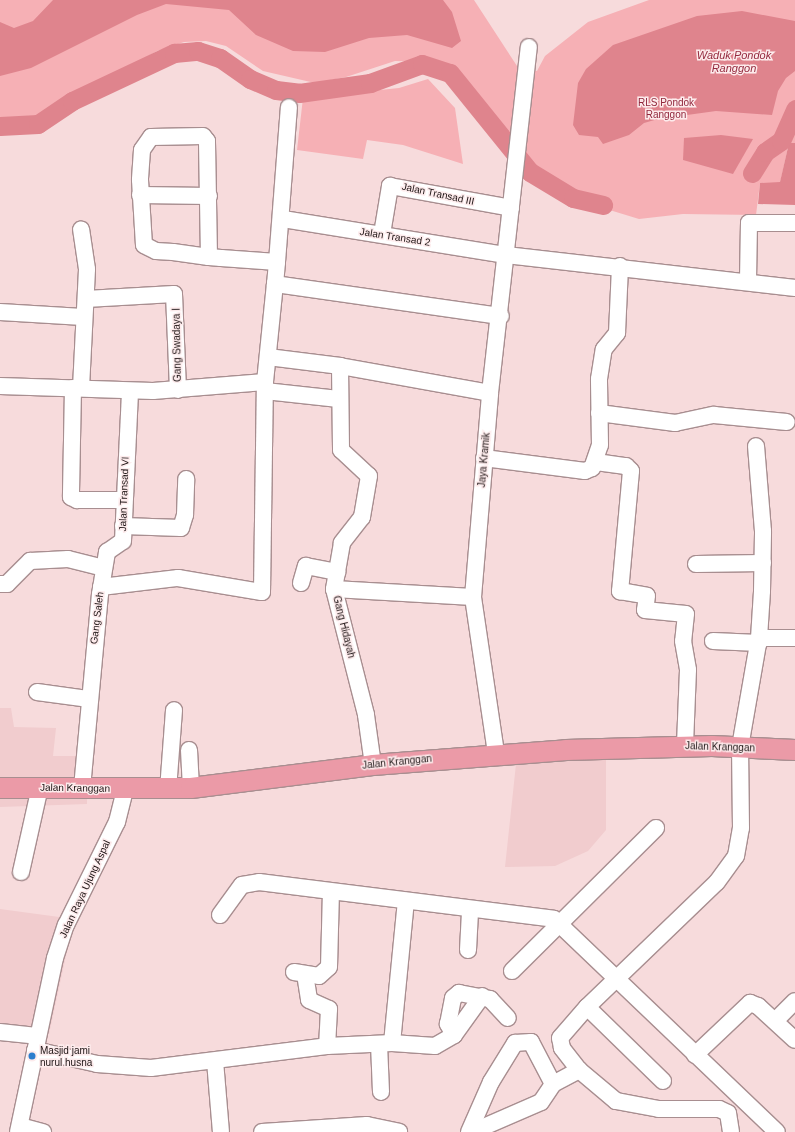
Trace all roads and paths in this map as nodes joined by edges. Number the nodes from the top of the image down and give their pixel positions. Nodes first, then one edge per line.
1 (529, 47) dead end
2 (289, 107) dead end
3 (140, 195) junction
4 (209, 196) junction
5 (511, 208) junction
6 (283, 219) junction
7 (795, 223) edge
8 (81, 229) dead end
9 (382, 234) junction
10 (506, 255) junction
11 (209, 257) junction
12 (277, 262) junction
13 (620, 266) junction
14 (748, 280) junction
15 (275, 284) junction
16 (795, 288) edge
17 (86, 299) junction
18 (0, 312) edge
19 (501, 316) junction
20 (83, 317) junction
21 (268, 357) junction
22 (340, 366) junction
23 (0, 386) edge
24 (265, 386) junction
25 (77, 388) junction
26 (178, 390) junction
27 (130, 391) junction
28 (490, 393) junction
29 (338, 399) junction
30 (599, 413) junction
31 (787, 422) dead end
32 (756, 446) dead end
33 (484, 458) junction
34 (596, 462) junction
35 (186, 479) dead end
36 (123, 500) junction
37 (123, 526) junction
38 (763, 563) junction
39 (696, 564) dead end
40 (104, 568) junction
41 (337, 572) junction
42 (301, 583) dead end
43 (4, 584) edge
44 (101, 587) junction
45 (334, 589) junction
46 (473, 597) junction
47 (795, 638) edge
48 (713, 641) dead end
49 (759, 641) junction
50 (37, 692) dead end
51 (88, 699) junction
52 (174, 710) dead end
53 (685, 746) junction
54 (740, 747) junction
55 (190, 750) dead end
56 (795, 750) edge
57 (496, 753) junction
58 (373, 765) junction
59 (40, 787) junction
60 (0, 788) edge
61 (82, 788) junction
62 (191, 788) junction
63 (125, 789) junction
64 (168, 790) junction
65 (656, 828) dead end
66 (21, 872) dead end
67 (331, 892) junction
68 (406, 901) junction
69 (470, 912) junction
70 (220, 915) dead end
71 (558, 922) junction
72 (468, 950) dead end
73 (512, 971) dead end
74 (616, 979) junction
75 (482, 996) junction
76 (795, 1001) edge
77 (586, 1007) junction
78 (508, 1018) dead end
79 (776, 1021) junction
80 (0, 1032) edge
81 (454, 1035) junction
82 (795, 1040) edge
83 (36, 1043) junction
84 (386, 1044) junction
85 (327, 1046) junction
86 (695, 1055) junction
87 (215, 1061) junction
88 (579, 1070) junction
89 (664, 1081) dead end
90 (553, 1084) junction
91 (381, 1092) dead end
92 (367, 1128) edge
93 (19, 1129) edge
94 (44, 1132) edge
95 (221, 1132) edge
96 (262, 1132) edge
97 (399, 1132) edge
98 (471, 1132) edge
99 (731, 1132) edge
100 (777, 1132) edge

1 - 5 street, Jaya Kramik
2 - 6 street
3 - 4 street
3 - 4 street
3 - 11 street
4 - 11 street
5 - 9 street, Jalan Transad III
5 - 10 street, Jaya Kramik
6 - 9 street, Jalan Transad 2
6 - 12 street
7 - 14 street
8 - 17 street
9 - 10 street, Jalan Transad 2
10 - 13 street, Jalan Transad 2
10 - 19 street, Jaya Kramik
11 - 12 street
12 - 15 street
13 - 14 street, Jalan Transad 2
13 - 30 street
14 - 16 street, Jalan Transad 2
15 - 19 street
15 - 21 street
17 - 20 street
17 - 26 street, Gang Swadaya I
18 - 20 street
19 - 28 street, Jaya Kramik
20 - 25 street
21 - 22 street
21 - 24 street
22 - 28 street
22 - 29 street, Gang Hidayah
23 - 25 street
24 - 26 street
24 - 29 street
24 - 44 street, Gang Saleh
25 - 27 street
25 - 36 street
26 - 27 street
27 - 36 street, Jalan Transad VI
28 - 33 street, Jaya Kramik
29 - 41 street, Gang Hidayah
30 - 31 street
30 - 34 street
32 - 38 street
33 - 34 street
33 - 46 street, Jaya Kramik
34 - 53 street
35 - 37 street
36 - 37 street, Jalan Transad VI
37 - 40 street, Jalan Transad VI
38 - 39 street
38 - 49 street
40 - 43 street
40 - 44 street, Jalan Transad VI
41 - 42 street
41 - 45 street, Gang Hidayah
44 - 51 street, Gang Saleh
45 - 46 street
45 - 58 street, Gang Hidayah
46 - 57 street, Jaya Kramik
47 - 49 street
48 - 49 street
49 - 54 street
50 - 51 street
51 - 61 street, Gang Saleh
52 - 64 street
53 - 54 main road, Jalan Kranggan
53 - 57 main road, Jalan Kranggan
54 - 56 main road, Jalan Kranggan
54 - 74 street
55 - 62 street
57 - 58 main road, Jalan Kranggan
58 - 62 main road, Jalan Kranggan
59 - 60 main road, Jalan Kranggan
59 - 61 main road, Jalan Kranggan
59 - 66 street
61 - 63 main road, Jalan Kranggan
62 - 64 main road, Jalan Kranggan
63 - 64 main road, Jalan Kranggan
63 - 83 street, Jalan Raya Ujung Aspal
65 - 71 street
67 - 68 street
67 - 70 street
67 - 85 street
68 - 69 street
68 - 84 street
69 - 71 street
69 - 72 street
71 - 73 street
71 - 74 street
74 - 77 street
74 - 86 street
75 - 78 street
75 - 81 street
75 - 81 street
76 - 79 street
77 - 88 street
77 - 89 street
79 - 82 street
79 - 86 street
80 - 83 street
81 - 84 street
83 - 87 street
83 - 93 street, Jalan Raya Ujung Aspal
84 - 85 street
84 - 91 street
85 - 87 street
86 - 100 street
87 - 95 street
88 - 90 street
88 - 99 street
90 - 98 street
90 - 98 street
92 - 96 street
92 - 97 street
93 - 94 street

